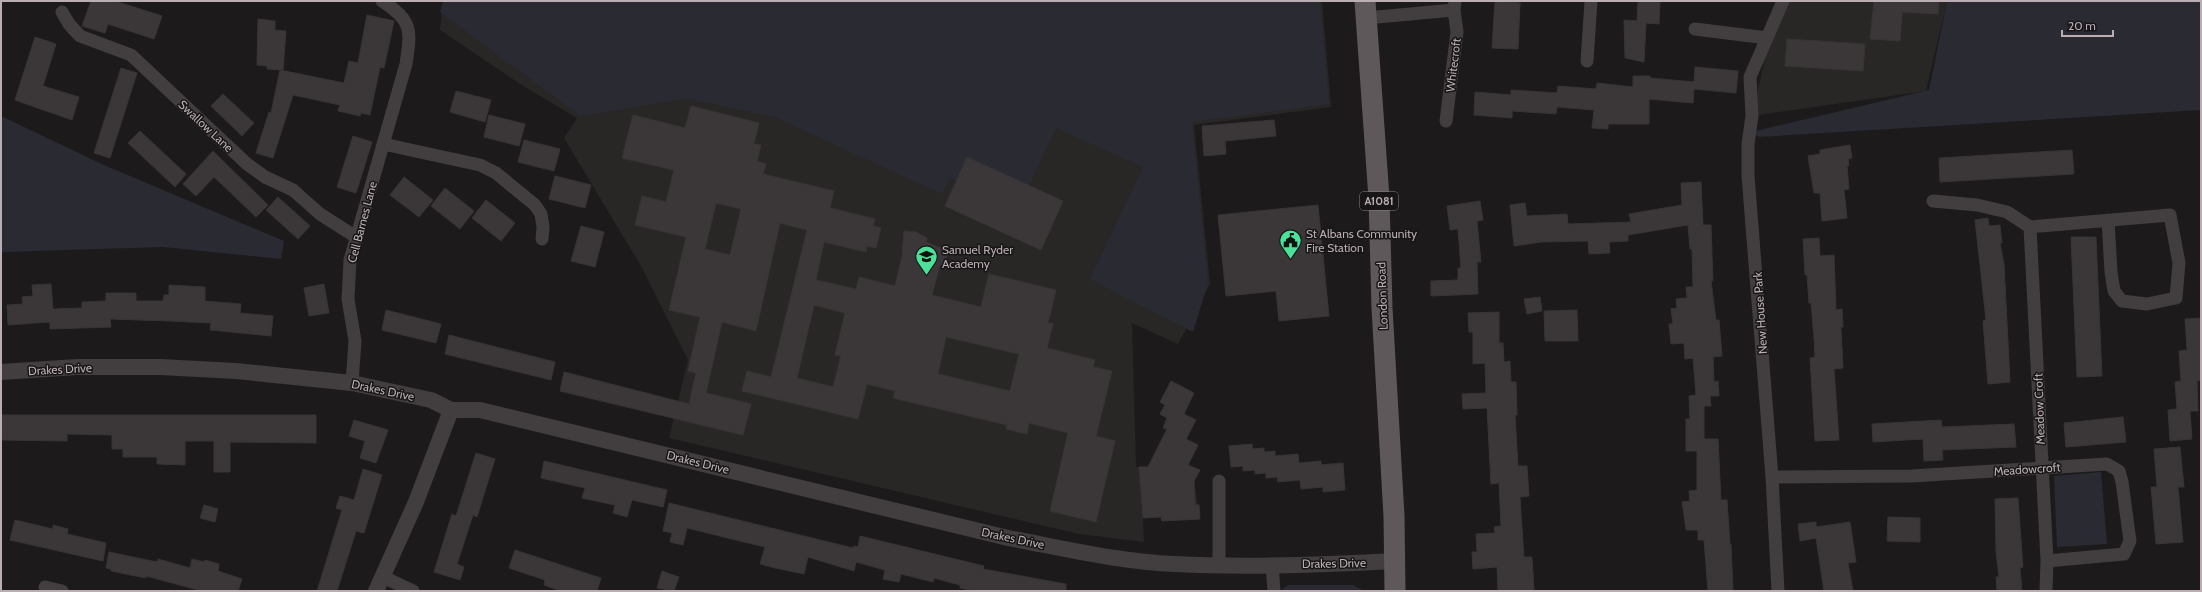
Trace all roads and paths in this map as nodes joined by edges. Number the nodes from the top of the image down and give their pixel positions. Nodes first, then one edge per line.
1 (382, 1) edge
2 (1591, 1) edge
3 (1783, 1) edge
4 (1454, 5) edge
5 (1366, 10) edge
6 (62, 12) dead end
7 (1695, 29) dead end
8 (1767, 38) junction
9 (1587, 61) dead end
10 (1446, 121) dead end
11 (383, 144) junction
12 (1933, 202) dead end
13 (2108, 220) junction
14 (2030, 227) junction
15 (356, 237) junction
16 (542, 238) dead end
17 (1, 372) edge
18 (352, 383) junction
19 (451, 410) junction
20 (2041, 468) junction
21 (1772, 477) junction
22 (1219, 481) dead end
23 (1394, 561) junction
24 (2047, 561) junction
25 (1272, 564) junction
26 (1219, 565) junction
27 (380, 584) edge
28 (45, 587) dead end
29 (62, 591) edge
30 (413, 591) edge
31 (1274, 591) edge
32 (1395, 591) edge
33 (1778, 591) edge
34 (2046, 591) edge

1 - 11 street, Cell Barnes Lane
2 - 9 street
3 - 8 street, New House Park
4 - 5 street, Whitecroft
4 - 10 street, Whitecroft
5 - 23 main road, London Road / A1081
6 - 15 street, Swallow Lane
7 - 8 street
8 - 21 street, New House Park
11 - 15 street, Cell Barnes Lane
11 - 16 street
12 - 14 street
13 - 13 street
13 - 14 street
14 - 20 street, Meadow Croft
15 - 18 street, Cell Barnes Lane
17 - 18 street, Drakes Drive
18 - 19 street, Drakes Drive
19 - 26 street, Drakes Drive
19 - 27 street
20 - 21 street, Meadowcroft
20 - 24 street, Meadow Croft
20 - 24 street, Meadowcroft
21 - 33 street, New House Park
22 - 26 street
23 - 25 street, Drakes Drive
23 - 32 main road, London Road / A1081
24 - 34 street, Meadow Croft
25 - 26 street, Drakes Drive
25 - 31 street
27 - 30 street
28 - 29 street

